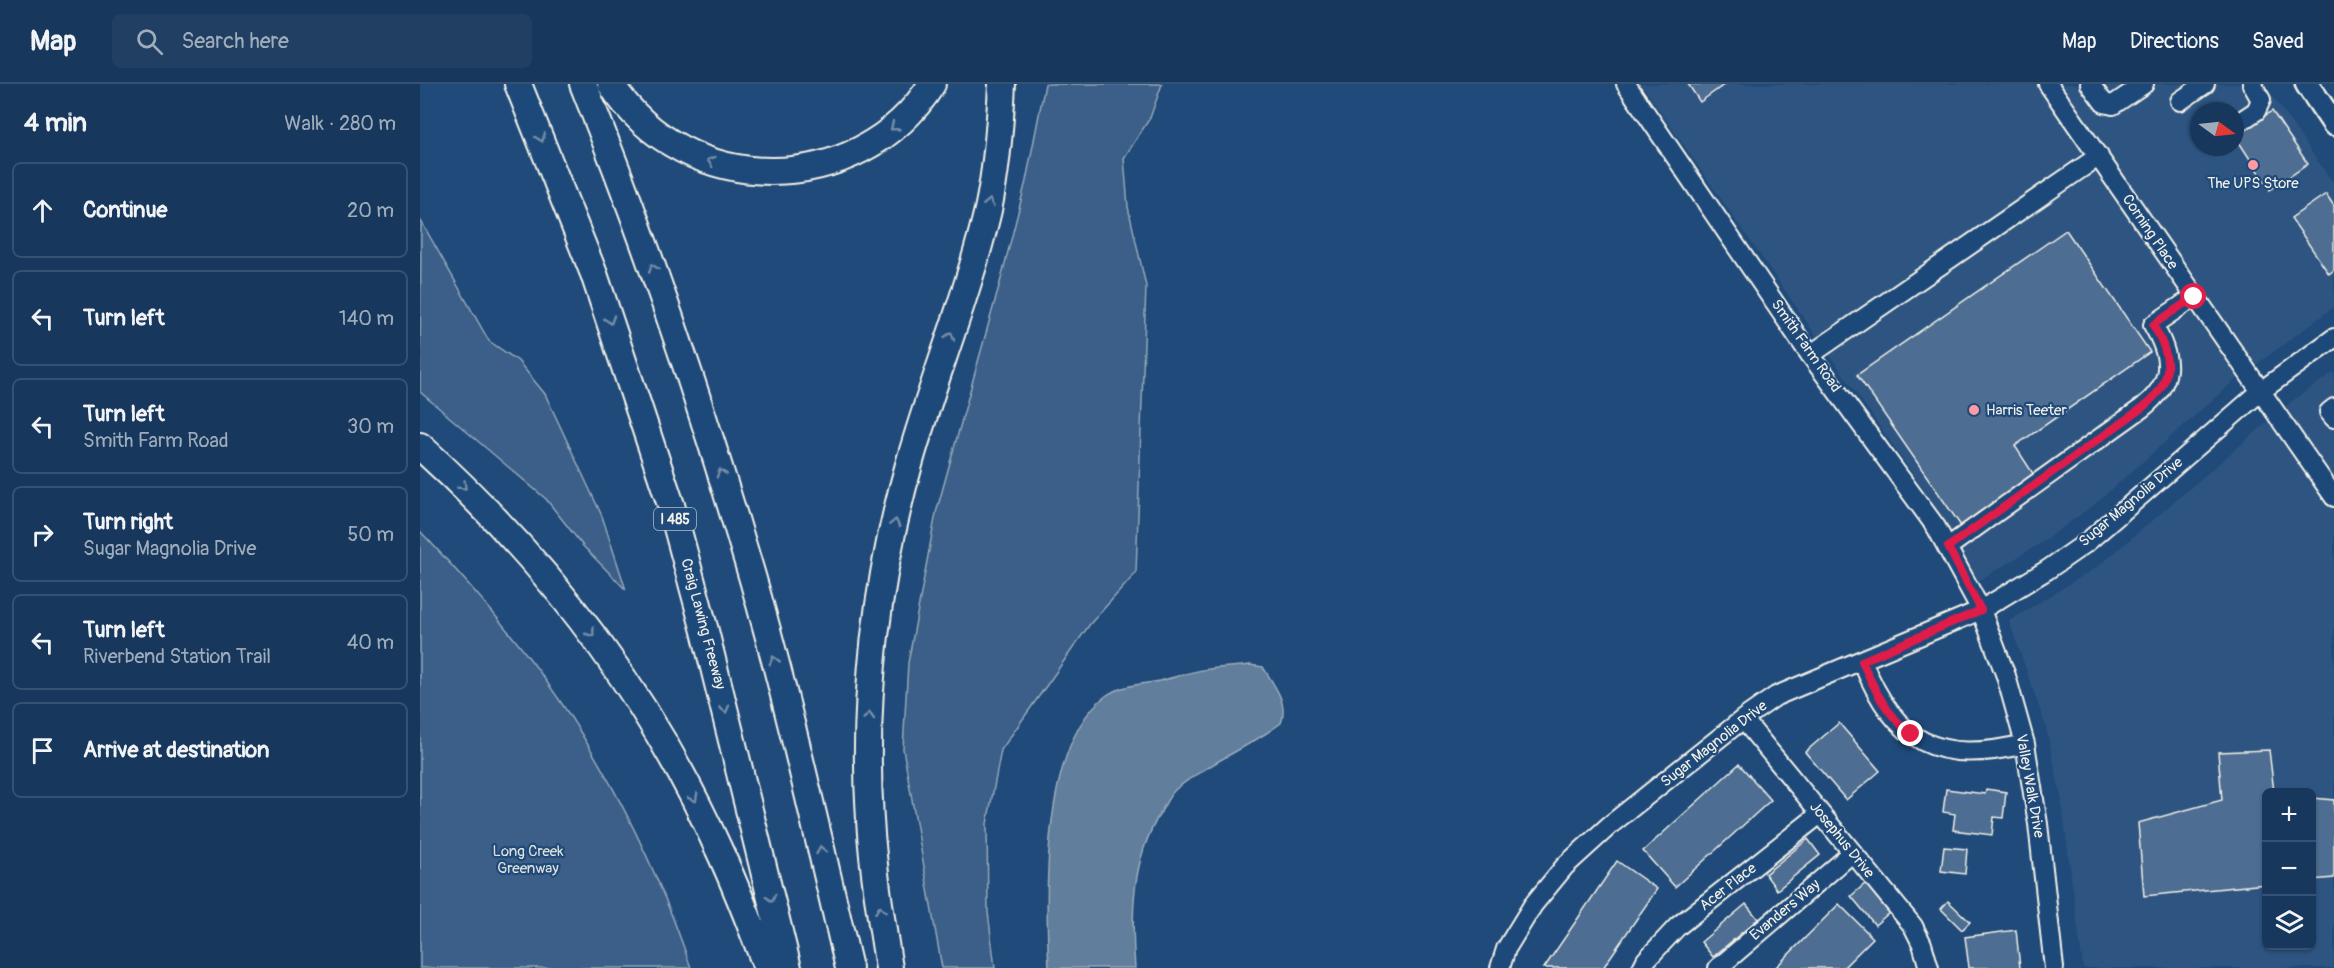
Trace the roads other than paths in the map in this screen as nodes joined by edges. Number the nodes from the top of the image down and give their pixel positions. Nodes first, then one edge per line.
1 (518, 84) edge
2 (583, 84) edge
3 (611, 84) edge
4 (932, 84) edge
5 (1002, 84) edge
6 (1626, 84) edge
7 (2048, 84) edge
8 (2090, 84) edge
9 (2144, 84) edge
10 (2205, 84) edge
11 (2252, 84) edge
12 (2307, 84) edge
13 (2180, 101) dead end
14 (2244, 119) edge
15 (2334, 124) edge
16 (2099, 156) junction
17 (2194, 297) junction
18 (2334, 338) edge
19 (1810, 355) junction
20 (2261, 391) junction
21 (2334, 408) edge
22 (2334, 418) edge
23 (420, 447) edge
24 (2334, 497) edge
25 (1948, 547) junction
26 (1981, 610) junction
27 (1862, 661) junction
28 (1743, 719) junction
29 (2025, 744) junction
30 (1820, 814) junction
31 (1852, 853) junction
32 (767, 968) edge
33 (788, 968) edge
34 (849, 968) edge
35 (889, 968) edge
36 (1500, 968) edge
37 (1642, 968) edge
38 (1718, 968) edge
39 (1929, 968) edge
40 (2054, 968) edge

1 -> 33 highway, Craig Lawing Freeway / I 485
34 -> 2 highway
4 -> 3 highway
35 -> 5 highway
6 - 19 street, Smith Farm Road
7 - 16 street, Corning Place
8 - 9 street
10 - 13 street
11 - 14 street
12 - 15 main road
16 - 17 street, Corning Place
16 - 19 street
17 - 20 street, Corning Place
17 - 25 street
18 - 20 street, Sugar Magnolia Drive
19 - 25 street, Smith Farm Road
20 - 24 street, Corning Place
20 - 26 street, Sugar Magnolia Drive
21 - 22 street
23 -> 32 highway
25 - 26 street, Smith Farm Road
26 - 27 street, Sugar Magnolia Drive
26 - 29 street, Valley Walk Drive
27 - 28 street, Sugar Magnolia Drive
27 - 29 street
28 - 30 street, Josephus Drive
28 - 36 street, Sugar Magnolia Drive
29 - 40 street, Valley Walk Drive
30 - 31 street, Josephus Drive
30 - 37 street, Acer Place
31 - 38 street, Evanders Way
31 - 39 street, Josephus Drive

